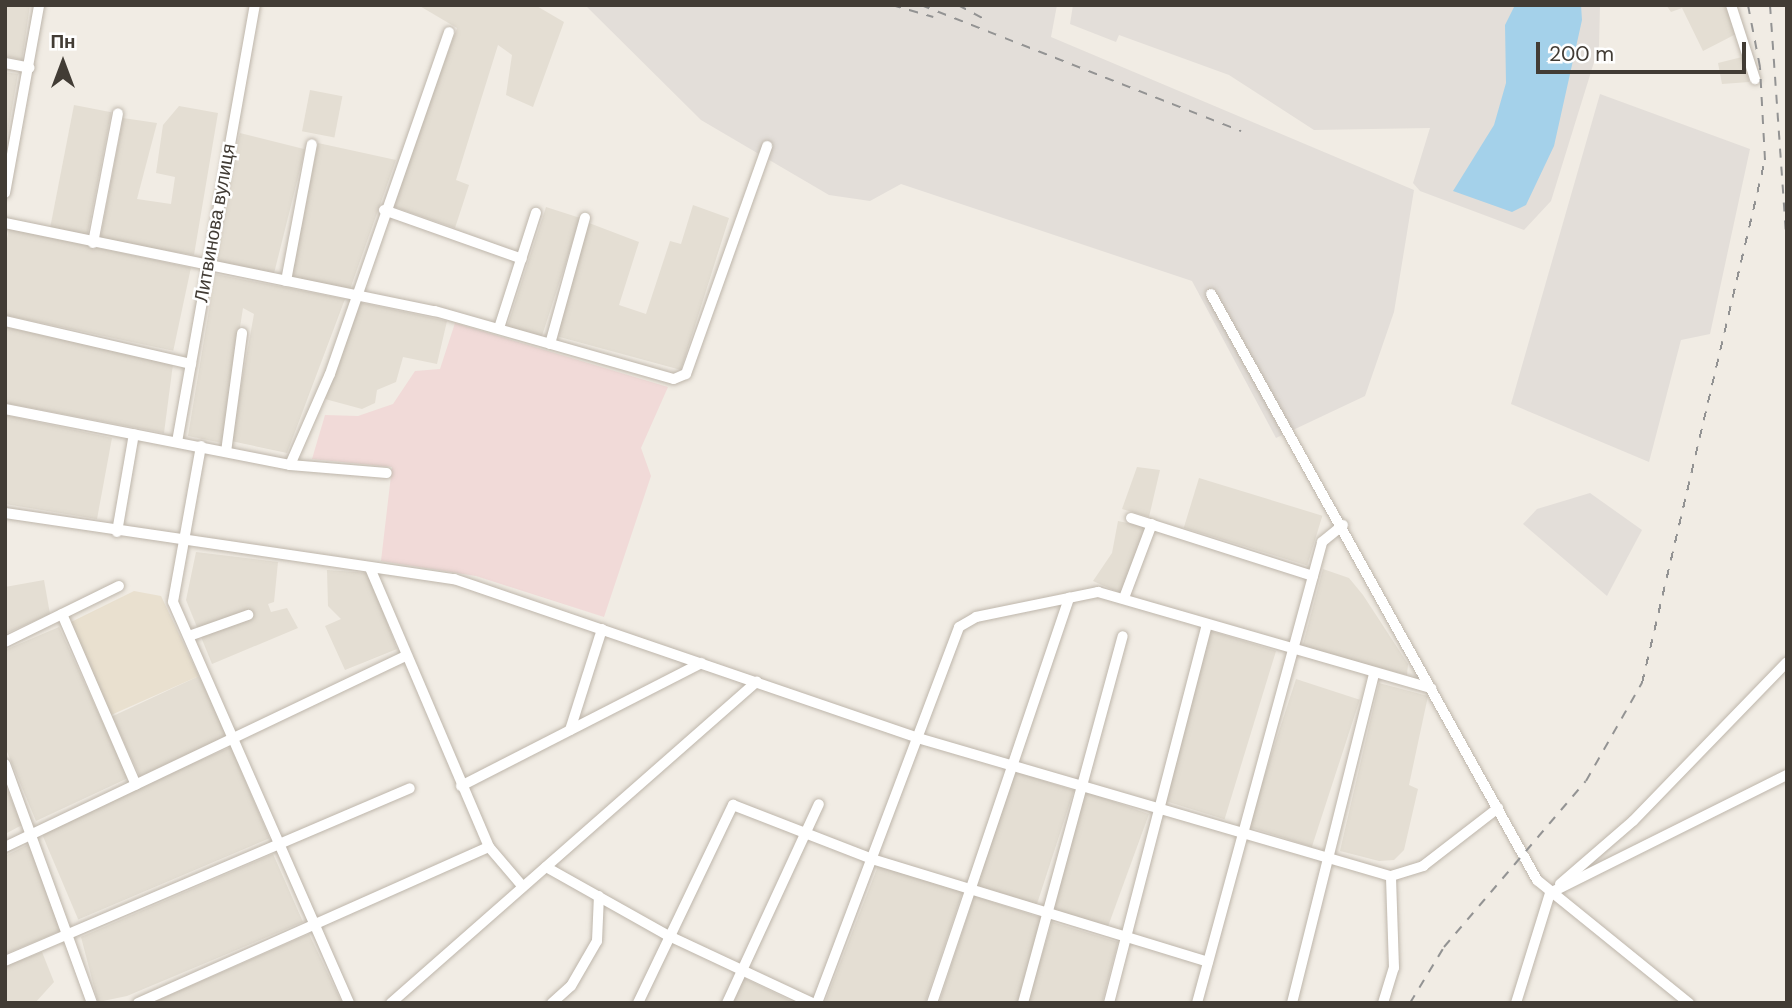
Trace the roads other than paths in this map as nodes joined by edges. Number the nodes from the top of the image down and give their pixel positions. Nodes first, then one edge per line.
1 (39, 5) edge
2 (255, 5) edge
3 (1731, 5) edge
4 (449, 32) dead end
5 (5, 63) edge
6 (30, 68) junction
7 (1755, 79) dead end
8 (118, 113) dead end
9 (10, 143) edge
10 (313, 144) dead end
11 (767, 146) dead end
12 (5, 193) edge
13 (384, 210) junction
14 (536, 213) dead end
15 (585, 218) dead end
16 (5, 223) edge
17 (93, 243) junction
18 (522, 259) junction
19 (205, 266) junction
20 (286, 281) junction
21 (1211, 294) dead end
22 (353, 296) junction
23 (5, 321) edge
24 (499, 328) junction
25 (242, 333) dead end
26 (550, 344) junction
27 (191, 364) junction
28 (5, 409) edge
29 (134, 434) junction
30 (177, 442) junction
31 (201, 446) junction
32 (226, 452) junction
33 (290, 465) junction
34 (387, 472) dead end
35 (5, 513) edge
36 (1131, 518) dead end
37 (1152, 524) junction
38 (1343, 525) junction
39 (117, 532) junction
40 (185, 543) junction
41 (370, 568) junction
42 (1313, 576) junction
43 (120, 586) dead end
44 (1125, 597) junction
45 (1069, 598) junction
46 (62, 614) junction
47 (248, 615) dead end
48 (1207, 625) junction
49 (601, 629) junction
50 (189, 636) junction
51 (1123, 636) dead end
52 (5, 642) edge
53 (1293, 651) junction
54 (404, 657) junction
55 (1787, 662) edge
56 (701, 663) junction
57 (1374, 675) junction
58 (757, 682) junction
59 (1431, 688) junction
60 (570, 730) junction
61 (236, 737) junction
62 (918, 738) junction
63 (5, 764) edge
64 (1011, 764) junction
65 (1787, 775) edge
66 (136, 785) junction
67 (1082, 785) junction
68 (461, 786) junction
69 (410, 788) dead end
70 (819, 804) dead end
71 (1158, 808) junction
72 (1498, 808) junction
73 (1244, 831) junction
74 (34, 833) junction
75 (806, 833) junction
76 (278, 845) junction
77 (5, 847) edge
78 (489, 847) junction
79 (1329, 858) junction
80 (875, 860) junction
81 (546, 867) junction
82 (1391, 876) junction
83 (523, 887) junction
84 (969, 888) junction
85 (1550, 893) junction
86 (599, 896) junction
87 (1049, 914) junction
88 (313, 927) junction
89 (72, 934) junction
90 (667, 935) junction
91 (1124, 937) junction
92 (5, 961) edge
93 (1208, 962) junction
94 (741, 971) junction
95 (92, 1003) edge
96 (138, 1003) edge
97 (349, 1003) edge
98 (391, 1003) edge
99 (552, 1003) edge
100 (638, 1003) edge
101 (727, 1003) edge
102 (814, 1003) edge
103 (932, 1003) edge
104 (1023, 1003) edge
105 (1109, 1003) edge
106 (1197, 1003) edge
107 (1292, 1003) edge
108 (1383, 1003) edge
109 (1516, 1003) edge
110 (1689, 1003) edge

1 - 6 street
2 - 19 street, Литвинова вулиця
3 - 7 street
4 - 13 street
5 - 6 street
6 - 9 street
8 - 17 street
9 - 12 street
10 - 20 street
11 - 26 street
13 - 18 street
13 - 22 street
14 - 18 street
15 - 26 street
16 - 17 street
17 - 19 street
18 - 24 street
19 - 20 street
19 - 27 street, Литвинова вулиця
20 - 22 street
21 - 38 street
22 - 24 street
22 - 33 street
23 - 27 street
24 - 26 street
25 - 32 street
27 - 30 street, Литвинова вулиця
28 - 29 street
29 - 30 street
29 - 39 street
30 - 31 street
31 - 32 street
31 - 40 street
32 - 33 street
33 - 34 street
35 - 39 street
36 - 37 street
37 - 42 street
37 - 44 street
38 - 42 street
38 - 59 street
39 - 40 street
40 - 41 street
40 - 50 street
41 - 49 street
41 - 54 street
42 - 53 street
43 - 46 street
44 - 45 street
44 - 48 street
45 - 62 street
45 - 64 street
46 - 52 street
46 - 66 street
47 - 50 street
48 - 53 street
48 - 71 street
49 - 56 street
49 - 60 street
50 - 61 street
51 - 67 street
53 - 57 street
53 - 73 street
54 - 61 street
54 - 68 street
55 - 85 street
56 - 58 street
56 - 60 street
57 - 59 street
57 - 79 street
58 - 62 street
58 - 81 street
59 - 72 street
60 - 68 street
61 - 66 street
61 - 76 street
62 - 64 street
62 - 80 street
63 - 74 street
64 - 67 street
64 - 84 street
65 - 85 street
66 - 74 street
67 - 71 street
67 - 87 street
68 - 78 street
69 - 76 street
70 - 75 street
71 - 73 street
71 - 91 street
72 - 82 street
72 - 85 street
73 - 79 street
73 - 93 street
74 - 77 street
74 - 89 street
75 - 80 street
75 - 90 street
75 - 94 street
76 - 88 street
76 - 89 street
78 - 83 street
78 - 88 street
79 - 82 street
79 - 107 street
80 - 84 street
80 - 102 street
81 - 83 street
81 - 86 street
82 - 108 street
83 - 98 street
84 - 87 street
84 - 103 street
85 - 109 street
85 - 110 street
86 - 90 street
86 - 99 street
87 - 91 street
87 - 104 street
88 - 96 street
88 - 97 street
89 - 92 street
89 - 95 street
90 - 94 street
90 - 100 street
91 - 93 street
91 - 105 street
93 - 106 street
94 - 101 street
94 - 102 street

